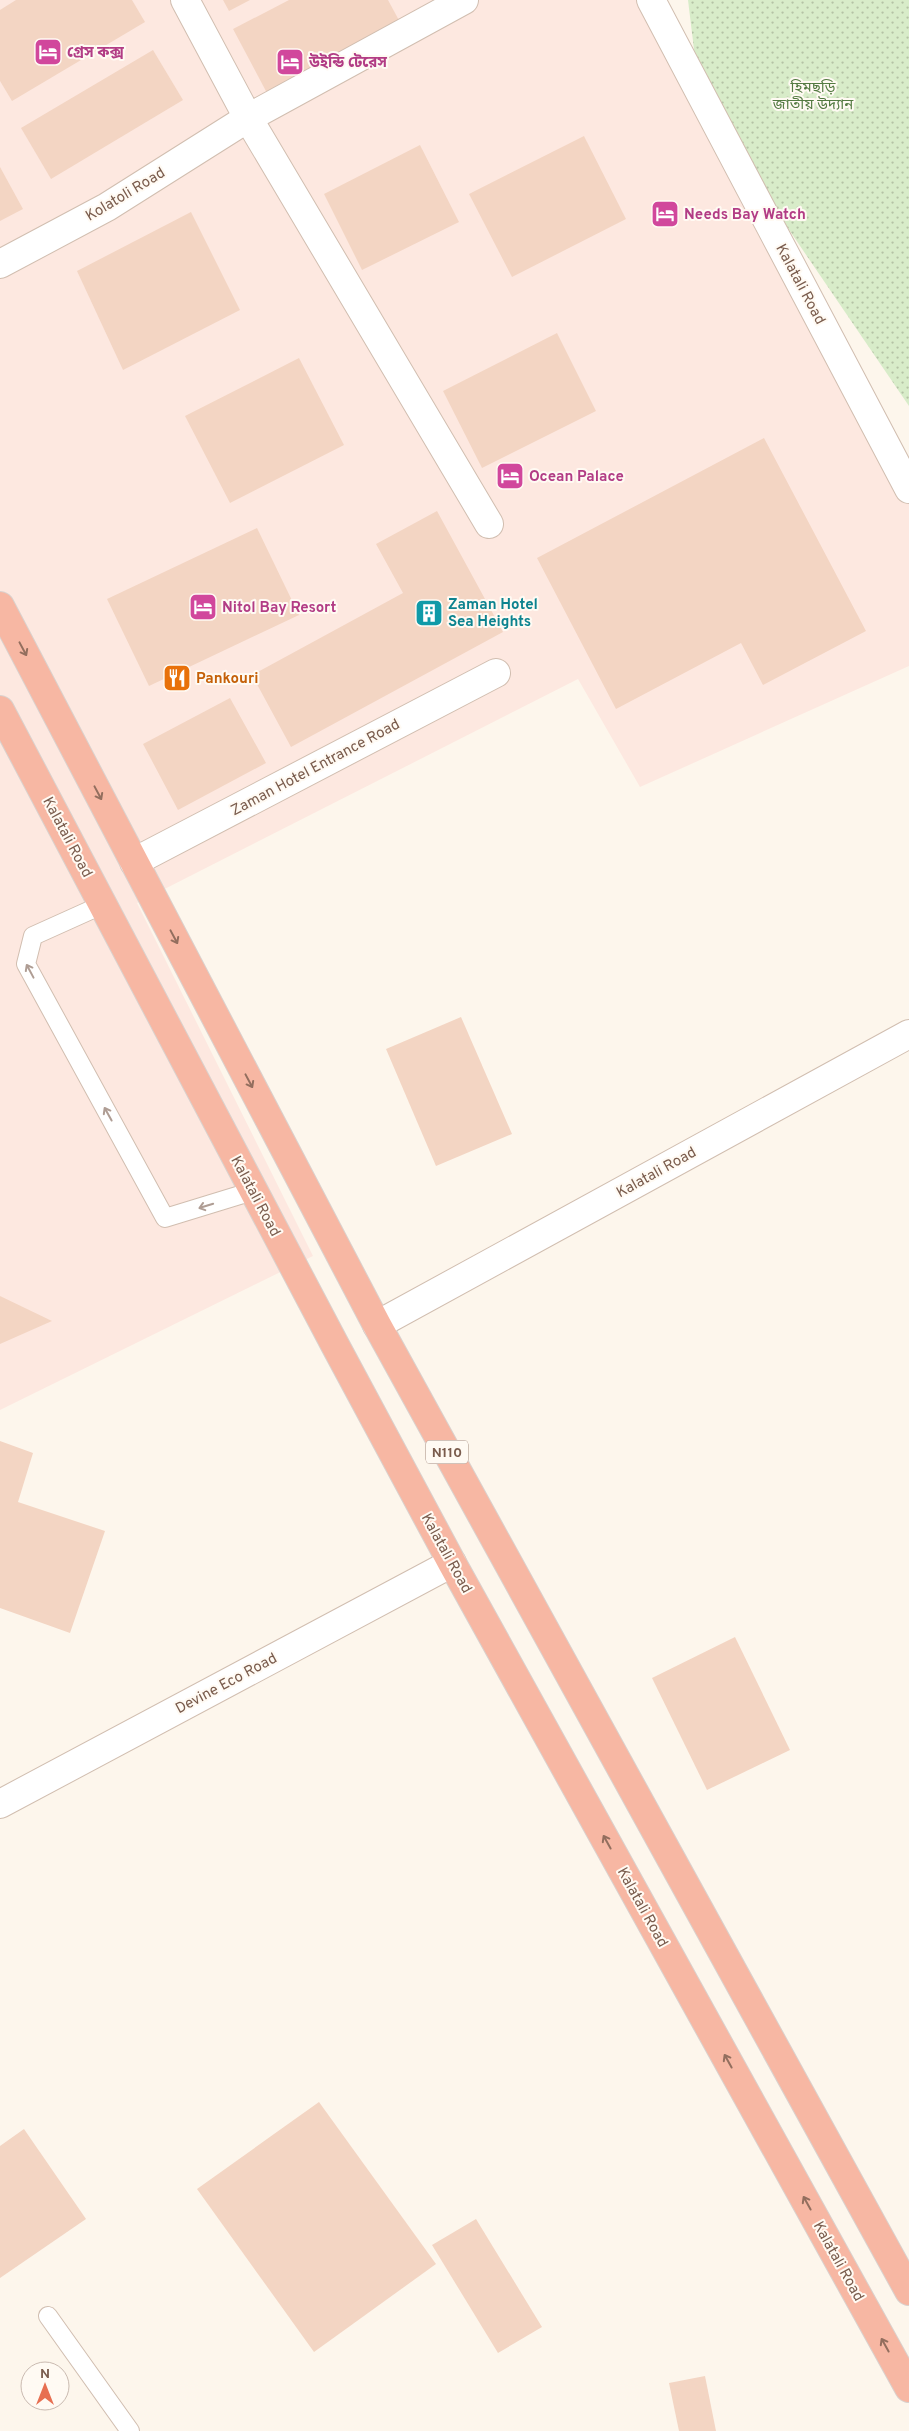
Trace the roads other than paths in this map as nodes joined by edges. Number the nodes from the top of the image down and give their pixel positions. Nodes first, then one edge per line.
1 (185, 0) edge
2 (464, 0) edge
3 (651, 0) edge
4 (248, 118) junction
5 (0, 264) edge
6 (909, 489) edge
7 (489, 524) dead end
8 (0, 606) edge
9 (496, 673) dead end
10 (0, 710) edge
11 (134, 862) junction
12 (104, 904) junction
13 (909, 1034) edge
14 (253, 1191) junction
15 (377, 1325) junction
16 (452, 1563) junction
17 (0, 1804) edge
18 (909, 2291) edge
19 (48, 2316) dead end
20 (909, 2388) edge
21 (130, 2431) edge

1 - 4 street
2 - 4 street, Kolatoli Road
3 - 6 street, Kalatali Road
4 - 5 street, Kolatoli Road
4 - 7 street
8 -> 11 highway, N110
9 - 11 street, Zaman Hotel Entrance Road
10 - 12 highway, Kalatali Road
11 -> 15 highway, N110
12 - 14 highway, Kalatali Road
14 -> 12 lane
13 - 15 street, Kalatali Road
14 - 16 highway, Kalatali Road
15 - 18 highway, N110
16 - 17 street, Devine Eco Road
20 -> 16 highway, Kalatali Road
19 - 21 lane

